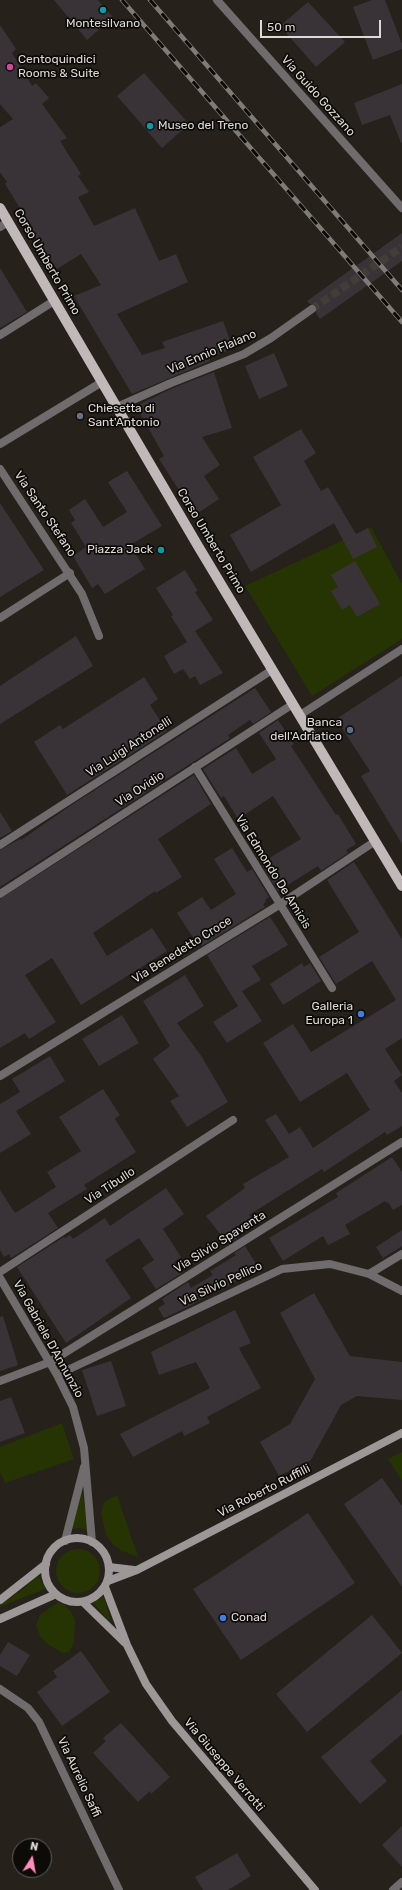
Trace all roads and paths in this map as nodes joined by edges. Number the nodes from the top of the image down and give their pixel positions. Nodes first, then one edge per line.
1 (217, 0) edge
2 (0, 208) edge
3 (402, 208) edge
4 (4, 224) edge
5 (54, 301) junction
6 (312, 310) tunnel mouth
7 (0, 335) edge
8 (102, 382) junction
9 (117, 407) junction
10 (0, 444) edge
11 (0, 469) edge
12 (70, 573) junction
13 (0, 618) edge
14 (99, 636) dead end
15 (402, 650) edge
16 (272, 670) junction
17 (293, 704) junction
18 (300, 715) junction
19 (195, 767) junction
20 (374, 842) junction
21 (0, 845) edge
22 (402, 886) edge
23 (0, 894) edge
24 (279, 905) junction
25 (332, 988) dead end
26 (0, 1076) edge
27 (233, 1120) dead end
28 (402, 1142) edge
29 (402, 1254) edge
30 (0, 1272) edge
31 (369, 1274) junction
32 (0, 1278) edge
33 (402, 1291) edge
34 (50, 1362) junction
35 (57, 1375) junction
36 (0, 1381) edge
37 (402, 1433) edge
38 (86, 1459) junction
39 (65, 1541) junction
40 (92, 1542) junction
41 (46, 1564) junction
42 (110, 1567) junction
43 (137, 1570) junction
44 (106, 1584) junction
45 (56, 1594) junction
46 (0, 1600) edge
47 (83, 1602) junction
48 (0, 1619) edge
49 (127, 1645) junction
50 (0, 1689) edge
51 (402, 1882) edge
52 (118, 1890) edge
53 (316, 1890) edge
54 (393, 1890) edge

1 - 3 street, Via Guido Gozzano
2 - 4 main road, Corso Umberto Primo
4 - 5 main road, Corso Umberto Primo
5 - 7 street
5 - 8 main road, Corso Umberto Primo
6 - 9 street, Via Ennio Flaiano
8 - 9 main road, Corso Umberto Primo
8 - 10 street
9 - 16 main road, Corso Umberto Primo
11 - 12 street, Via Santo Stefano
12 - 13 street, Via Santo Stefano
12 - 14 street, Via Santo Stefano
15 - 18 street
16 - 17 main road, Corso Umberto Primo
16 - 21 street, Via Luigi Antonelli
17 - 18 main road, Corso Umberto Primo
17 - 19 street, Via Ovidio
18 - 20 main road, Corso Umberto Primo
19 - 23 street, Via Ovidio
19 - 24 street, Via Edmondo De Amicis
20 - 22 main road, Corso Umberto Primo
20 - 24 street, Via Benedetto Croce
24 - 25 street, Via Edmondo De Amicis
24 - 26 street, Via Benedetto Croce
27 - 30 street, Via Tibullo
28 - 34 street, Via Silvio Spaventa
29 - 31 street
31 - 33 street, Via Silvio Pellico
31 - 35 street, Via Silvio Pellico
32 - 34 street, Via Gabriele D'Annunzio
34 - 35 street, Via Gabriele D'Annunzio
34 - 36 street, Via Silvio Spaventa
35 - 38 street, Via Gabriele D'Annunzio
37 - 43 street, Via Roberto Ruffilli
38 - 39 street
38 - 40 street
39 - 40 street
39 - 41 street
40 - 42 street
41 - 45 street
41 - 46 street
42 - 43 street
42 - 44 street
43 - 44 street, Via Roberto Ruffilli
44 - 47 street
44 - 49 street, Via Giuseppe Verrotti
45 - 47 street
45 - 48 street
47 - 49 street, Via Giuseppe Verrotti
49 - 53 street, Via Giuseppe Verrotti
50 - 52 street, Via Aurelio Saffi
51 - 54 street

